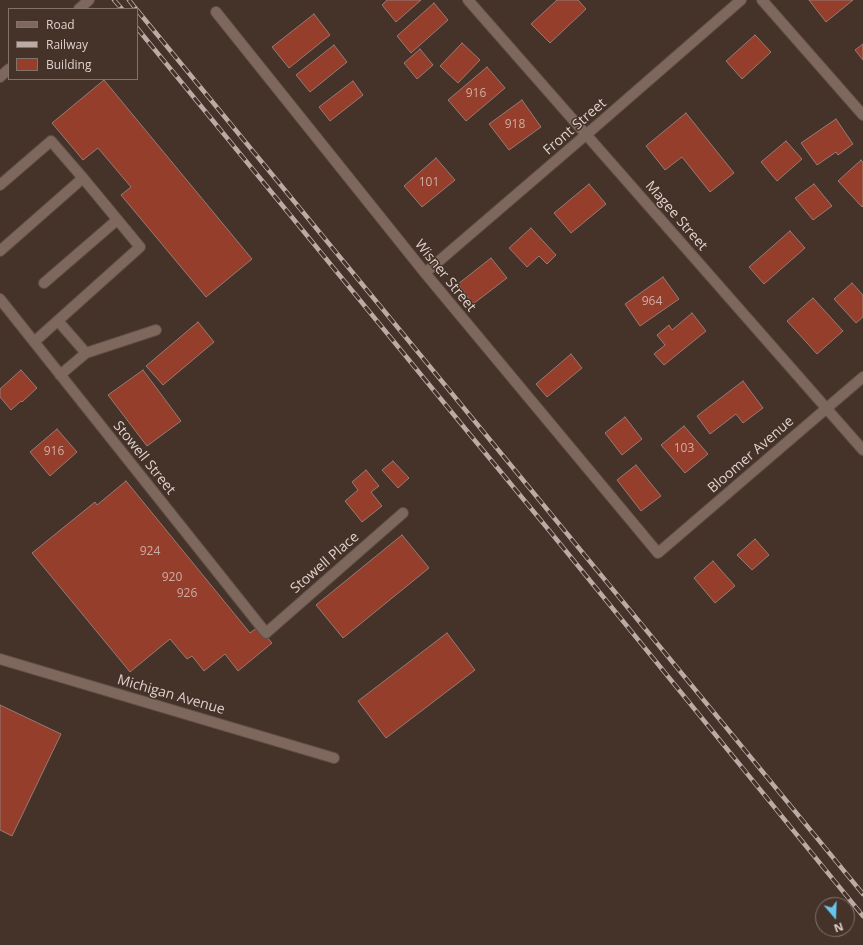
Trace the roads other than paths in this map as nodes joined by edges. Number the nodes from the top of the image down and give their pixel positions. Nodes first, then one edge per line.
1 (89, 0) edge
2 (468, 0) edge
3 (742, 0) edge
4 (762, 0) edge
5 (80, 8) edge
6 (216, 12) dead end
7 (8, 70) edge
8 (0, 77) edge
9 (863, 115) edge
10 (586, 135) junction
11 (83, 178) junction
12 (0, 185) edge
13 (117, 220) junction
14 (0, 251) edge
15 (425, 273) junction
16 (44, 283) dead end
17 (0, 299) edge
18 (58, 321) junction
19 (156, 330) dead end
20 (34, 342) junction
21 (86, 353) junction
22 (60, 376) junction
23 (863, 377) edge
24 (827, 409) junction
25 (863, 450) edge
26 (403, 513) dead end
27 (658, 553) joint
28 (266, 633) joint
29 (0, 659) edge
30 (334, 758) dead end

1 - 5 street
2 - 10 street, Magee Street
3 - 10 street, Front Street
4 - 9 street
6 - 15 street, Wisner Street
7 - 8 street
10 - 15 street, Front Street
10 - 24 street, Magee Street
11 - 12 street
11 - 13 street
11 - 14 street
13 - 16 street
13 - 18 street
15 - 27 street, Wisner Street
17 - 20 street, Stowell Street
18 - 20 street
18 - 21 street
19 - 21 street
20 - 22 street, Stowell Street
21 - 22 street
22 - 28 street, Stowell Street
23 - 24 street, Bloomer Avenue
24 - 25 street, Magee Street
24 - 27 street, Bloomer Avenue
26 - 28 street, Stowell Place
29 - 30 street, Michigan Avenue

